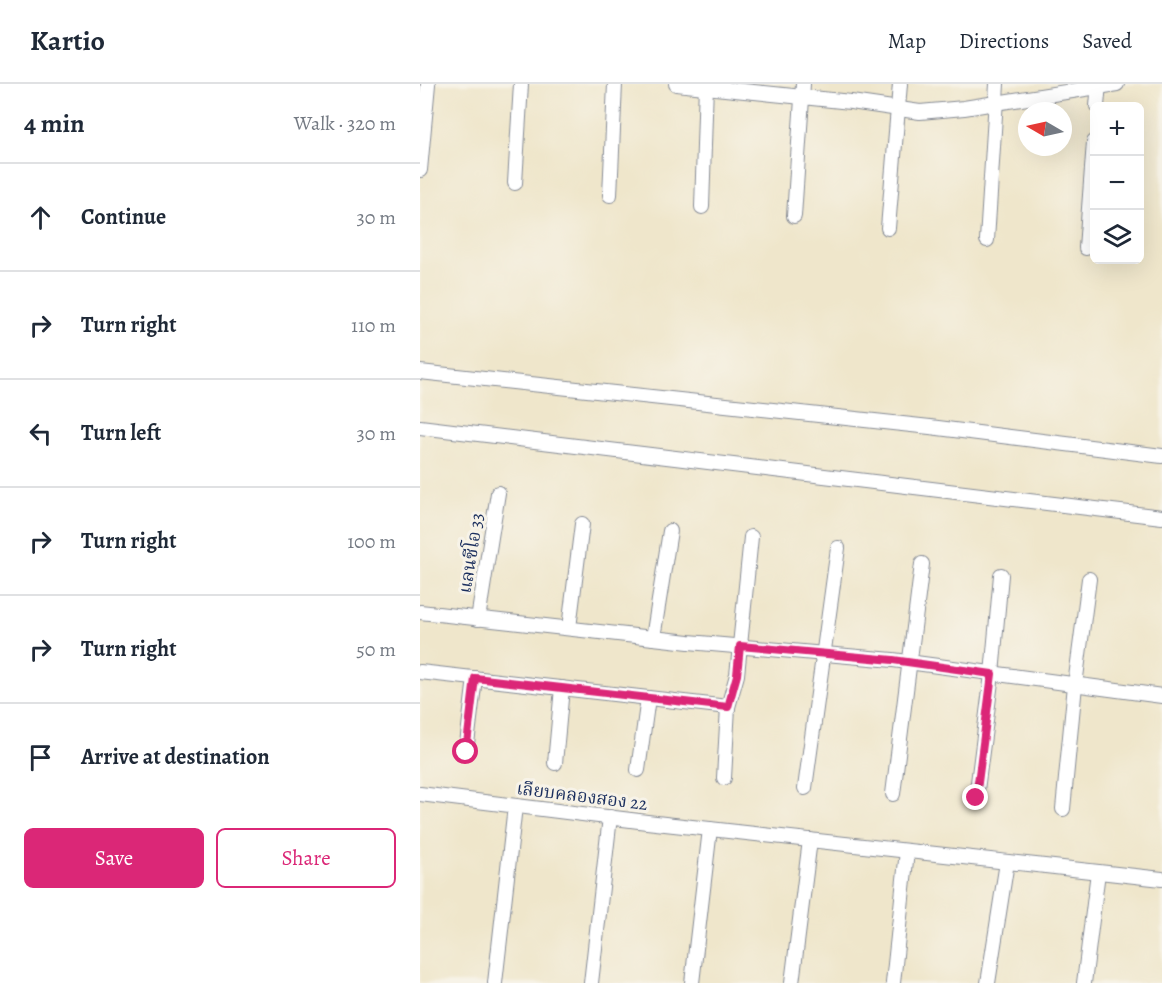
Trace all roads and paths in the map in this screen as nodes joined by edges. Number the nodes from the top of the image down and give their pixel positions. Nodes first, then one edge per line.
1 (428, 84) edge
2 (520, 84) edge
3 (615, 84) edge
4 (676, 84) edge
5 (900, 84) edge
6 (997, 84) edge
7 (1117, 84) edge
8 (1099, 85) edge
9 (706, 86) edge
10 (803, 91) edge
11 (1097, 102) edge
12 (996, 103) junction
13 (898, 109) junction
14 (1094, 156) edge
15 (420, 171) edge
16 (515, 183) dead end
17 (610, 195) dead end
18 (702, 207) dead end
19 (794, 216) dead end
20 (888, 228) dead end
21 (987, 240) dead end
22 (1086, 248) dead end
23 (420, 372) edge
24 (420, 427) edge
25 (1162, 456) edge
26 (498, 493) dead end
27 (1162, 517) edge
28 (582, 524) dead end
29 (670, 531) dead end
30 (751, 537) dead end
31 (838, 548) dead end
32 (922, 564) dead end
33 (1001, 575) dead end
34 (1089, 579) dead end
35 (420, 612) edge
36 (478, 619) junction
37 (568, 628) junction
38 (654, 638) junction
39 (740, 646) junction
40 (823, 654) junction
41 (909, 662) junction
42 (420, 672) edge
43 (992, 674) junction
44 (475, 678) junction
45 (1075, 685) junction
46 (562, 688) junction
47 (1162, 696) edge
48 (648, 698) junction
49 (728, 707) junction
50 (466, 752) dead end
51 (555, 763) dead end
52 (638, 770) dead end
53 (724, 778) dead end
54 (805, 788) dead end
55 (420, 794) edge
56 (893, 794) dead end
57 (976, 798) dead end
58 (515, 806) junction
59 (1063, 809) dead end
60 (610, 817) junction
61 (710, 829) junction
62 (810, 840) junction
63 (907, 850) junction
64 (1007, 862) junction
65 (1098, 872) junction
66 (1162, 879) edge
67 (495, 983) edge
68 (591, 983) edge
69 (692, 983) edge
70 (792, 983) edge
71 (893, 983) edge
72 (988, 983) edge
73 (1084, 983) edge

1 - 15 street
2 - 16 street
3 - 17 street
4 - 9 street
5 - 13 street
6 - 12 street
7 - 8 street
8 - 11 street
8 - 12 street
9 - 10 street
9 - 18 street
10 - 13 street
10 - 19 street
12 - 13 street
12 - 21 street
13 - 20 street
14 - 22 street
23 - 25 street
24 - 27 street
26 - 36 street, แลนซีโอ 33
28 - 37 street
29 - 38 street
30 - 39 street
31 - 40 street
32 - 41 street
33 - 43 street
34 - 45 street
35 - 36 street
36 - 37 street
37 - 38 street
38 - 39 street
39 - 40 street
39 - 49 street
40 - 41 street
40 - 54 street
41 - 43 street
41 - 56 street
42 - 44 street
43 - 45 street
43 - 57 street
44 - 46 street
44 - 50 street
45 - 47 street
45 - 59 street
46 - 48 street
46 - 51 street
48 - 49 street
48 - 52 street
49 - 53 street
55 - 58 street, เลียบคลองสอง 22
58 - 60 street, เลียบคลองสอง 22
58 - 67 street
60 - 61 street, เลียบคลองสอง 22
60 - 68 street
61 - 62 street, เลียบคลองสอง 22
61 - 69 street
62 - 63 street, เลียบคลองสอง 22
62 - 70 street
63 - 64 street, เลียบคลองสอง 22
63 - 71 street
64 - 65 street, เลียบคลองสอง 22
64 - 72 street
65 - 66 street, เลียบคลองสอง 22
65 - 73 street

